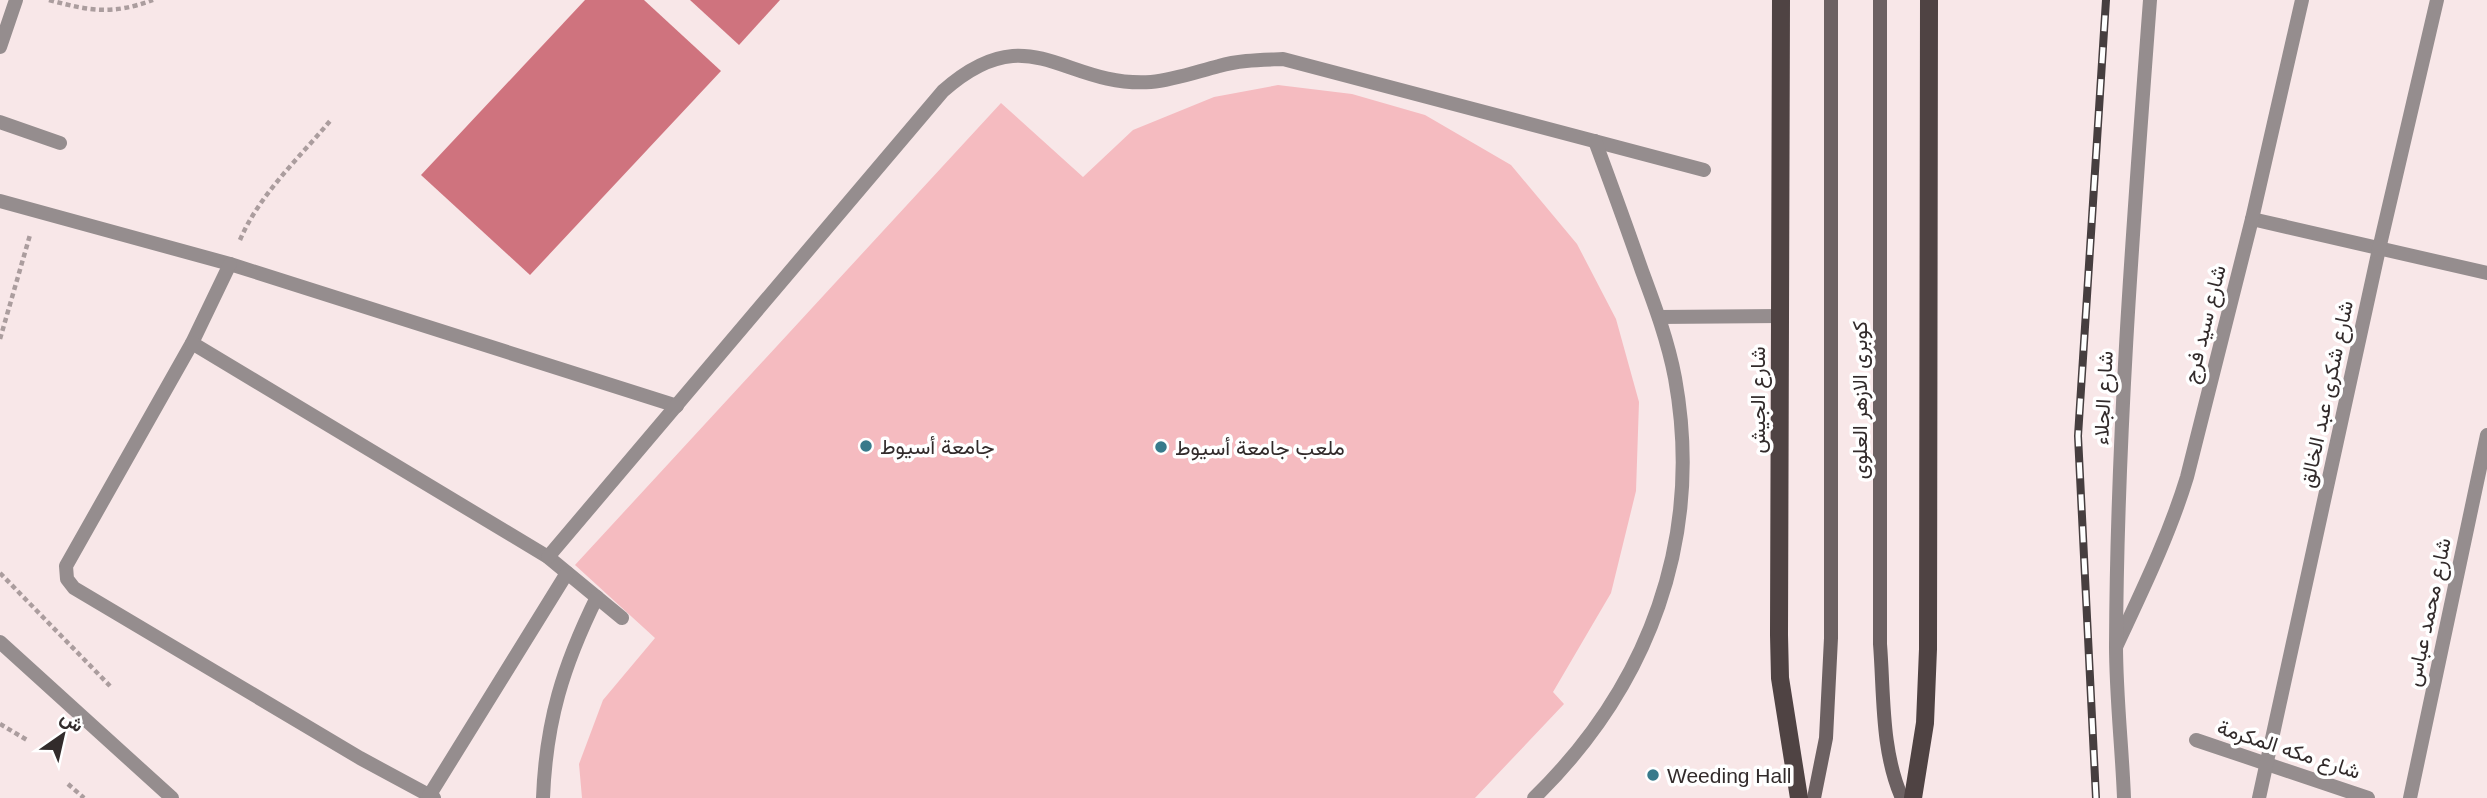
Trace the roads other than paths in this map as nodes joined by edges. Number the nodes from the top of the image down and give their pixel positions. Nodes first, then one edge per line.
1 (16, 0) edge
2 (1781, 0) edge
3 (1831, 0) edge
4 (1880, 0) edge
5 (1929, 0) edge
6 (2150, 0) edge
7 (2302, 0) edge
8 (2437, 0) edge
9 (0, 47) edge
10 (0, 122) edge
11 (1595, 141) junction
12 (60, 143) dead end
13 (1704, 170) dead end
14 (0, 201) edge
15 (2252, 219) junction
16 (2379, 248) junction
17 (230, 264) junction
18 (2487, 273) edge
19 (1780, 316) junction
20 (1659, 317) junction
21 (192, 343) junction
22 (677, 406) junction
23 (2487, 435) edge
24 (548, 557) junction
25 (567, 573) junction
26 (597, 597) junction
27 (622, 618) dead end
28 (0, 642) edge
29 (2116, 648) junction
30 (2196, 740) dead end
31 (2267, 764) junction
32 (432, 797) edge
33 (173, 798) edge
34 (543, 798) edge
35 (1534, 798) edge
36 (1799, 798) edge
37 (1814, 798) edge
38 (1902, 798) edge
39 (1913, 798) edge
40 (2124, 798) edge
41 (2259, 798) edge
42 (2368, 798) edge
43 (2410, 798) edge

1 - 9 street
2 - 19 main road, شارع الجيش
3 - 37 main road, كوبرى الازهر العلوى
4 - 38 main road, كوبرى الازهر العلوى
5 - 39 main road
6 - 29 street, شارع الجلاء
7 - 15 street, شارع سيد فرج
8 - 16 street, شارع شكرى عبد الخالق
10 - 12 street
11 - 13 street
11 - 20 street
11 - 22 street
14 - 17 street
15 - 16 street
15 - 29 street, شارع سيد فرج
16 - 18 street
16 - 31 street, شارع شكرى عبد الخالق
17 - 21 street
17 - 22 street
19 - 20 street
19 - 36 main road, شارع الجيش
20 - 35 street
21 - 24 street
21 - 32 street
22 - 24 street
23 - 43 street, شارع محمد عباس
24 - 25 street
25 - 26 street
25 - 32 street
26 - 27 street
26 - 34 street
28 - 33 street
29 - 40 street, شارع الجلاء
30 - 31 street, شارع مكه المكرمة
31 - 41 street, شارع شكرى عبد الخالق
31 - 42 street, شارع مكه المكرمة

